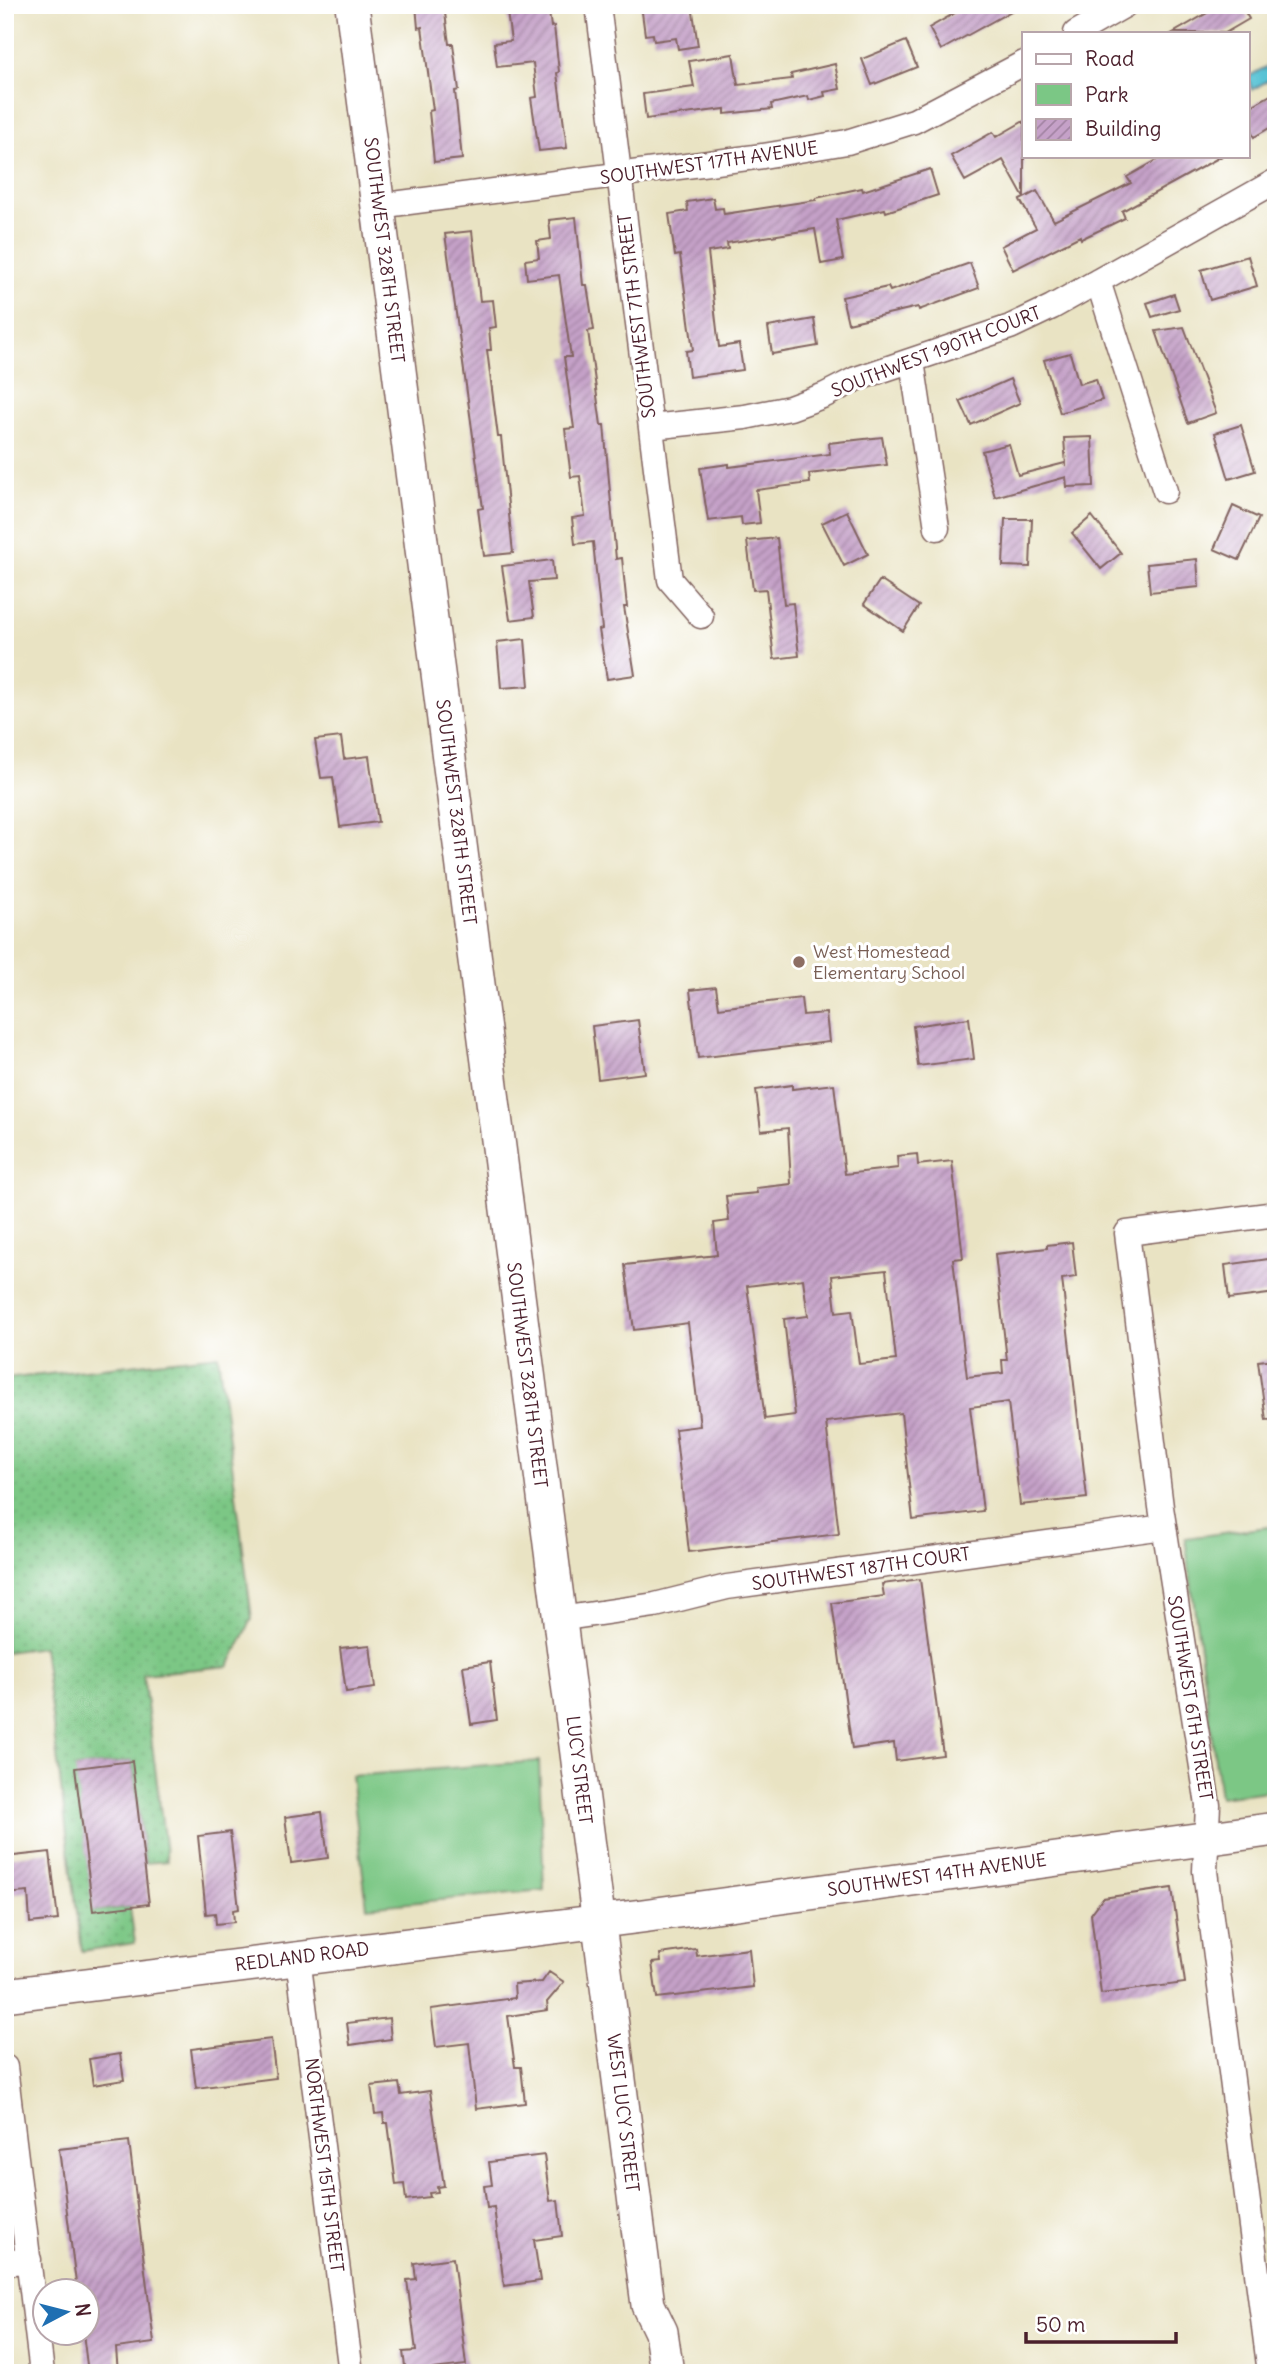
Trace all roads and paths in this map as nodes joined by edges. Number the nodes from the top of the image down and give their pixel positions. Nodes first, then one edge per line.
1 (352, 5) edge
2 (598, 5) edge
3 (1125, 5) edge
4 (1078, 32) edge
5 (1022, 64) edge
6 (620, 175) junction
7 (1276, 181) edge
8 (378, 206) junction
9 (1098, 281) junction
10 (912, 361) junction
11 (651, 428) junction
12 (1165, 491) dead end
13 (937, 528) dead end
14 (701, 616) dead end
15 (1276, 1214) edge
16 (1164, 1527) junction
17 (559, 1619) junction
18 (1276, 1829) edge
19 (1207, 1838) junction
20 (598, 1921) junction
21 (298, 1958) junction
22 (5, 1995) edge
23 (5, 2067) edge
24 (17, 2262) edge
25 (648, 2305) junction
26 (42, 2373) edge
27 (351, 2373) edge
28 (646, 2373) edge
29 (667, 2373) edge
30 (1270, 2373) edge

1 - 8 street, SOUTHWEST 328TH STREET
2 - 6 street, SOUTHWEST 7TH STREET
3 - 4 street
5 - 6 street, SOUTHWEST 17TH AVENUE
6 - 8 street, SOUTHWEST 17TH AVENUE
6 - 11 street, SOUTHWEST 7TH STREET
7 - 9 street, SOUTHWEST 190TH COURT
8 - 17 street, SOUTHWEST 328TH STREET
9 - 10 street, SOUTHWEST 190TH COURT
9 - 12 street
10 - 11 street, SOUTHWEST 190TH COURT
10 - 13 street
11 - 14 street, SOUTHWEST 7TH STREET
15 - 16 street, SOUTHWEST 6TH STREET
16 - 17 street, SOUTHWEST 187TH COURT
16 - 19 street, SOUTHWEST 6TH STREET
17 - 20 street, LUCY STREET
18 - 19 street, SOUTHWEST 14TH AVENUE
19 - 20 street, SOUTHWEST 14TH AVENUE
19 - 30 street, SOUTHWEST 6TH STREET
20 - 21 street, REDLAND ROAD
20 - 25 street, WEST LUCY STREET
21 - 22 street, REDLAND ROAD
21 - 27 street, NORTHWEST 15TH STREET
23 - 24 street
24 - 26 street
25 - 28 street, WEST LUCY STREET
25 - 29 street, WEST LUCY STREET

